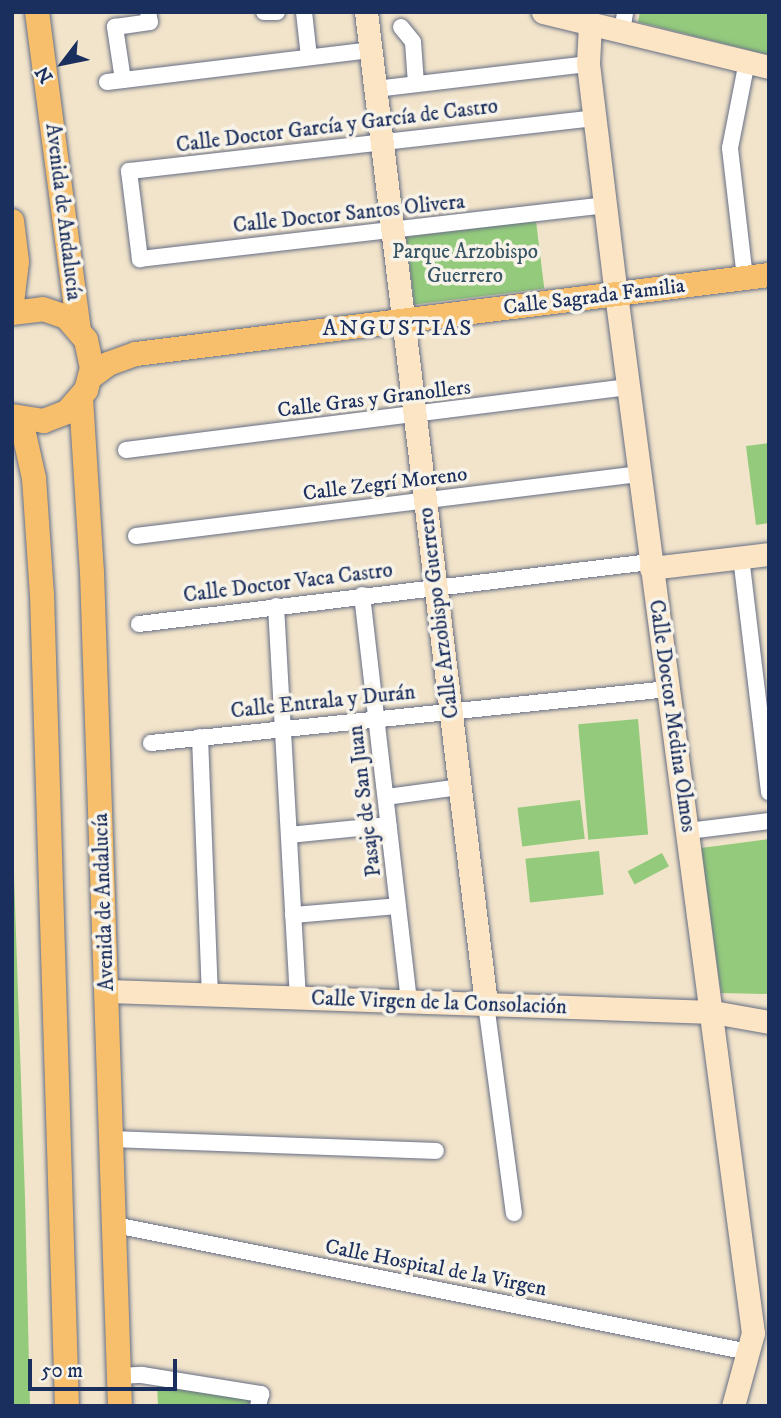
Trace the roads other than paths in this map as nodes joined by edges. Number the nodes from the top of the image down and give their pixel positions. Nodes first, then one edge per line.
1 (37, 12) edge
2 (148, 12) edge
3 (264, 12) edge
4 (277, 12) edge
5 (304, 12) edge
6 (366, 12) edge
7 (543, 12) edge
8 (623, 22) edge
9 (590, 24) junction
10 (401, 27) dead end
11 (370, 50) junction
12 (309, 57) junction
13 (588, 64) junction
14 (758, 64) edge
15 (416, 84) junction
16 (375, 89) junction
17 (594, 118) junction
18 (381, 141) junction
19 (605, 205) junction
20 (135, 216) joint
21 (12, 222) edge
22 (392, 231) junction
23 (757, 277) edge
24 (615, 294) junction
25 (12, 301) edge
26 (12, 313) edge
27 (403, 320) junction
28 (79, 329) junction
29 (86, 387) junction
30 (628, 387) junction
31 (415, 415) junction
32 (17, 418) edge
33 (126, 450) dead end
34 (639, 474) junction
35 (425, 501) junction
36 (136, 536) dead end
37 (769, 554) edge
38 (741, 557) junction
39 (650, 565) junction
40 (435, 586) junction
41 (362, 595) junction
42 (276, 606) junction
43 (139, 624) dead end
44 (668, 689) junction
45 (450, 709) junction
46 (376, 716) junction
47 (283, 727) junction
48 (200, 737) junction
49 (150, 743) dead end
50 (460, 788) junction
51 (769, 792) edge
52 (386, 797) junction
53 (769, 821) edge
54 (389, 825) junction
55 (688, 831) junction
56 (289, 835) junction
57 (398, 906) junction
58 (293, 915) junction
59 (108, 991) junction
60 (210, 995) junction
61 (298, 998) junction
62 (410, 1002) junction
63 (486, 1004) junction
64 (713, 1012) junction
65 (769, 1022) edge
66 (112, 1139) junction
67 (436, 1151) dead end
68 (514, 1213) dead end
69 (115, 1225) junction
70 (748, 1352) junction
71 (120, 1376) junction
72 (67, 1406) edge
73 (120, 1406) edge
74 (258, 1406) edge
75 (733, 1406) edge

1 - 28 main road, Avenida de Andalucía
2 - 12 street
3 - 4 street
5 - 12 street
6 - 11 street, Calle Arzobispo Guerrero
7 - 9 street
8 - 9 street
8 - 14 street
9 - 13 street, Calle Doctor Medina Olmos
10 - 15 street
11 - 12 street
11 - 16 street, Calle Arzobispo Guerrero
13 - 15 street
13 - 17 street, Calle Doctor Medina Olmos
14 - 23 street
15 - 16 street
16 - 18 street, Calle Arzobispo Guerrero
17 - 18 street, Calle Doctor García y García de Castro
17 - 19 street, Calle Doctor Medina Olmos
18 - 20 street, Calle Doctor García y García de Castro
18 - 22 street, Calle Arzobispo Guerrero
19 - 22 street, Calle Doctor Santos Olivera
19 - 24 street, Calle Doctor Medina Olmos
20 - 22 street, Calle Doctor Santos Olivera
21 - 25 main road
22 - 27 street, Calle Arzobispo Guerrero
23 - 24 main road, Calle Sagrada Familia
24 - 27 main road, Calle Sagrada Familia
24 - 30 street, Calle Doctor Medina Olmos
26 - 28 main road
27 - 29 main road, Calle Sagrada Familia
27 - 31 street, Calle Arzobispo Guerrero
28 - 29 main road, Avenida de Andalucía
29 - 32 main road, Calle Sagrada Familia
29 - 59 main road, Avenida de Andalucía
30 - 31 street, Calle Gras y Granollers
30 - 34 street, Calle Doctor Medina Olmos
31 - 33 street, Calle Gras y Granollers
31 - 35 street, Calle Arzobispo Guerrero
32 - 72 main road
34 - 35 street, Calle Zegrí Moreno
34 - 39 street, Calle Doctor Medina Olmos
35 - 36 street, Calle Zegrí Moreno
35 - 40 street, Calle Arzobispo Guerrero
37 - 38 street
38 - 39 street
38 - 51 street
39 - 40 street, Calle Doctor Vaca Castro
39 - 44 street, Calle Doctor Medina Olmos
40 - 41 street, Calle Doctor Vaca Castro
40 - 45 street, Calle Arzobispo Guerrero
41 - 42 street, Calle Doctor Vaca Castro
41 - 46 street, Pasaje de San Juan
42 - 43 street, Calle Doctor Vaca Castro
42 - 47 street
44 - 45 street, Calle Entrala y Durán
44 - 55 street, Calle Doctor Medina Olmos
45 - 46 street, Calle Entrala y Durán
45 - 50 street, Calle Arzobispo Guerrero
46 - 47 street, Calle Entrala y Durán
46 - 52 street, Pasaje de San Juan
47 - 48 street, Calle Entrala y Durán
47 - 56 street
48 - 49 street, Calle Entrala y Durán
48 - 60 street
50 - 52 street
50 - 63 street, Calle Arzobispo Guerrero
52 - 54 street, Pasaje de San Juan
53 - 55 street
54 - 56 street
54 - 57 street, Pasaje de San Juan
55 - 64 street, Calle Doctor Medina Olmos
56 - 58 street
57 - 58 street
57 - 62 street, Pasaje de San Juan
58 - 61 street
59 - 60 street, Calle Virgen de la Consolación
59 - 66 main road, Avenida de Andalucía
60 - 61 street, Calle Virgen de la Consolación
61 - 62 street, Calle Virgen de la Consolación
62 - 63 street, Calle Virgen de la Consolación
63 - 64 street, Calle Virgen de la Consolación
63 - 68 street, Calle Arzobispo Guerrero
64 - 65 street, Calle Virgen de la Consolación
64 - 70 street, Calle Doctor Medina Olmos
66 - 67 street
66 - 69 main road, Avenida de Andalucía
69 - 70 street, Calle Hospital de la Virgen
69 - 71 main road, Avenida de Andalucía
70 - 75 street, Calle Doctor Medina Olmos
71 - 73 main road, Avenida de Andalucía
71 - 74 street

